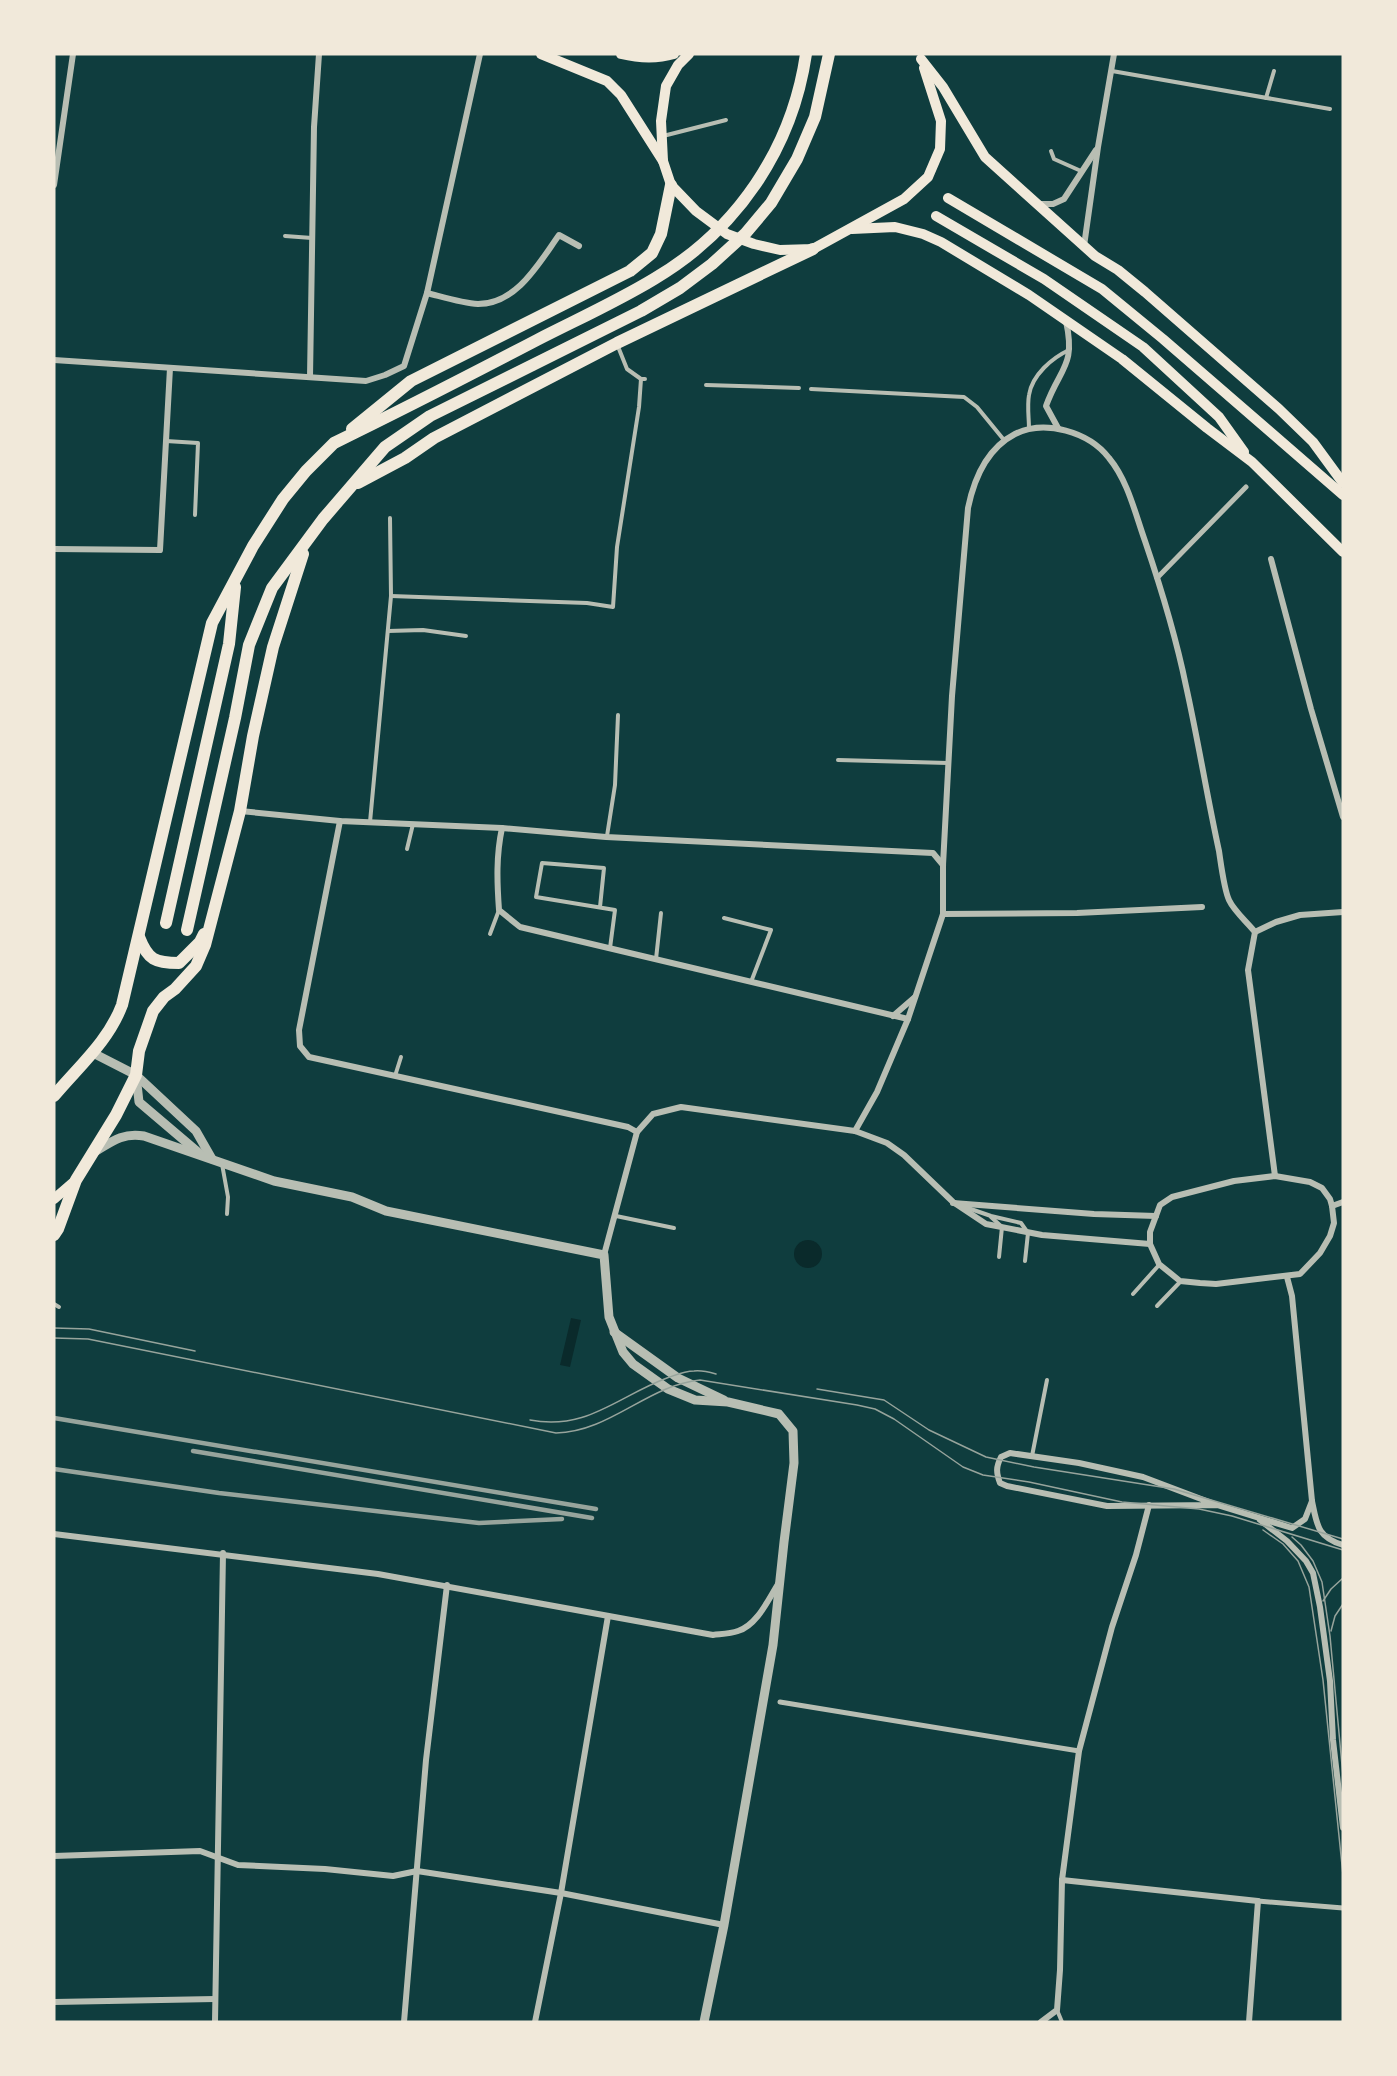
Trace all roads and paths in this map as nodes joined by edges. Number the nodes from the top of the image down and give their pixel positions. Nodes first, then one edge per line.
1 (73, 54) edge
2 (319, 54) edge
3 (480, 54) edge
4 (541, 54) edge
5 (621, 54) edge
6 (674, 54) edge
7 (688, 54) edge
8 (806, 54) edge
9 (829, 54) edge
10 (1114, 54) edge
11 (919, 57) edge
12 (1274, 70) dead end
13 (1111, 71) junction
14 (1266, 98) junction
15 (1330, 109) dead end
16 (726, 120) dead end
17 (662, 136) junction
18 (1098, 147) junction
19 (1052, 150) dead end
20 (663, 161) junction
21 (1081, 171) junction
22 (54, 185) edge
23 (671, 186) junction
24 (948, 198) dead end
25 (1038, 204) junction
26 (936, 216) dead end
27 (852, 229) junction
28 (285, 236) dead end
29 (312, 238) junction
30 (579, 246) dead end
31 (1084, 247) junction
32 (813, 249) junction
33 (428, 293) junction
34 (1065, 318) junction
35 (617, 343) junction
36 (1070, 350) junction
37 (54, 360) edge
38 (170, 368) junction
39 (310, 377) junction
40 (706, 385) dead end
41 (799, 388) dead end
42 (811, 389) dead end
43 (1058, 428) junction
44 (1029, 429) junction
45 (1004, 440) junction
46 (166, 441) junction
47 (334, 443) junction
48 (1251, 462) junction
49 (1343, 483) edge
50 (350, 487) junction
51 (1246, 487) dead end
52 (1343, 495) edge
53 (195, 515) dead end
54 (390, 518) dead end
55 (306, 544) junction
56 (54, 549) edge
57 (1343, 552) edge
58 (1271, 559) dead end
59 (1157, 578) junction
60 (236, 579) junction
61 (391, 596) junction
62 (388, 631) junction
63 (466, 636) dead end
64 (618, 715) dead end
65 (838, 760) dead end
66 (949, 763) junction
67 (240, 811) junction
68 (1343, 817) edge
69 (340, 821) junction
70 (370, 822) junction
71 (413, 824) junction
72 (502, 828) junction
73 (606, 837) junction
74 (407, 849) dead end
75 (943, 865) junction
76 (600, 907) junction
77 (1202, 907) dead end
78 (499, 910) junction
79 (1343, 912) edge
80 (661, 913) dead end
81 (943, 914) junction
82 (212, 916) junction
83 (724, 918) dead end
84 (166, 923) dead end
85 (187, 930) dead end
86 (1255, 932) junction
87 (490, 934) dead end
88 (139, 937) junction
89 (610, 949) junction
90 (656, 960) junction
91 (751, 982) junction
92 (916, 996) junction
93 (893, 1016) junction
94 (908, 1019) junction
95 (93, 1053) junction
96 (400, 1057) dead end
97 (136, 1075) junction
98 (395, 1077) junction
99 (54, 1096) edge
100 (855, 1131) junction
101 (637, 1132) junction
102 (93, 1153) junction
103 (212, 1160) junction
104 (1275, 1176) junction
105 (76, 1180) junction
106 (54, 1199) edge
107 (953, 1202) junction
108 (1343, 1202) edge
109 (1332, 1206) junction
110 (227, 1214) dead end
111 (616, 1216) junction
112 (991, 1216) junction
113 (1156, 1216) junction
114 (1002, 1227) junction
115 (674, 1228) dead end
116 (1028, 1233) junction
117 (54, 1235) edge
118 (1150, 1244) junction
119 (604, 1255) junction
120 (999, 1257) dead end
121 (1025, 1261) dead end
122 (1159, 1264) junction
123 (1295, 1276) junction
124 (1287, 1277) junction
125 (1180, 1281) junction
126 (1133, 1294) dead end
127 (1292, 1296) junction
128 (54, 1304) edge
129 (1156, 1306) dead end
130 (59, 1307) dead end
131 (614, 1332) junction
132 (1047, 1380) dead end
133 (728, 1402) junction
134 (1032, 1456) junction
135 (1312, 1501) junction
136 (1149, 1504) junction
137 (1217, 1505) junction
138 (1256, 1518) junction
139 (54, 1534) edge
140 (1343, 1545) edge
141 (223, 1553) junction
142 (780, 1581) junction
143 (447, 1585) junction
144 (608, 1616) junction
145 (780, 1702) dead end
146 (1079, 1751) junction
147 (1343, 1828) edge
148 (54, 1856) edge
149 (218, 1858) junction
150 (417, 1871) junction
151 (1062, 1880) junction
152 (561, 1893) junction
153 (1258, 1901) junction
154 (1343, 1908) edge
155 (724, 1925) junction
156 (215, 1999) junction
157 (54, 2002) edge
158 (1057, 2010) junction
159 (215, 2022) edge
160 (404, 2022) edge
161 (536, 2022) edge
162 (704, 2022) edge
163 (1041, 2022) edge
164 (1062, 2022) edge
165 (1249, 2022) edge

1 - 22 street
2 - 29 street
3 - 33 street
4 - 20 main road
5 - 6 main road
7 - 17 main road
8 - 47 highway
9 - 50 highway
10 - 13 street
11 - 25 main road
11 - 27 main road
12 - 14 lane
13 - 14 lane
13 - 18 street
14 - 15 lane
16 - 17 lane
17 - 20 main road
18 - 21 street
18 - 31 street
19 - 21 lane
20 - 23 main road
21 - 25 street
23 - 32 main road
23 - 47 highway
24 - 52 main road
25 - 31 main road
26 - 48 main road
27 - 32 main road
27 - 34 main road
28 - 29 lane
29 - 39 street
30 - 33 street
31 - 49 main road
32 - 35 highway
33 - 39 street
34 - 36 street
34 - 48 main road
35 - 50 highway
35 - 61 lane
36 - 43 street
36 - 44 lane
37 - 38 street
38 - 39 street
38 - 46 street
40 - 41 lane
42 - 45 lane
43 - 44 street
43 - 59 street
44 - 45 street
45 - 66 street
46 - 53 lane
46 - 56 street
47 - 60 highway
48 - 57 main road
50 - 55 highway
51 - 59 street
54 - 61 lane
55 - 67 highway
55 - 85 highway
58 - 68 street
59 - 86 street
60 - 84 highway
60 - 88 highway
61 - 62 lane
62 - 63 lane
62 - 70 lane
64 - 73 lane
65 - 66 lane
66 - 75 street
67 - 69 street
67 - 82 highway
69 - 70 street
69 - 98 street
70 - 71 street
71 - 72 street
71 - 74 lane
72 - 73 street
72 - 78 street
73 - 75 street
75 - 81 street
76 - 76 lane
76 - 89 lane
77 - 81 street
78 - 87 lane
78 - 89 street
79 - 86 street
80 - 90 lane
81 - 92 street
82 - 88 highway
82 - 97 highway
83 - 91 lane
86 - 104 street
88 - 95 highway
89 - 90 street
90 - 91 street
91 - 93 street
92 - 93 street
92 - 94 street
93 - 94 street
94 - 100 street
95 - 97 street
95 - 99 highway
96 - 98 lane
97 - 102 highway
97 - 103 street
97 - 103 street
98 - 101 street
100 - 101 street
100 - 107 street
101 - 111 street
102 - 103 street
102 - 105 highway
103 - 110 lane
103 - 119 street
104 - 109 street
104 - 113 street
105 - 106 main road
105 - 117 highway
107 - 112 lane
107 - 113 street
107 - 114 street
108 - 109 street
109 - 123 street
111 - 115 lane
111 - 119 street
112 - 114 lane
112 - 116 lane
113 - 118 street
114 - 116 street
114 - 120 lane
116 - 118 street
116 - 121 lane
118 - 122 street
119 - 131 street
122 - 125 street
122 - 126 lane
123 - 124 street
123 - 127 street
124 - 125 street
124 - 127 street
125 - 129 lane
127 - 135 street
128 - 130 lane
131 - 133 street
131 - 133 street
132 - 134 lane
133 - 142 street
134 - 136 street
134 - 137 street
135 - 138 street
135 - 140 street
136 - 137 street
136 - 146 street
137 - 138 street
138 - 147 street
139 - 141 street
141 - 143 street
141 - 149 street
142 - 144 street
142 - 155 street
143 - 144 street
143 - 150 street
144 - 152 street
145 - 146 street
146 - 151 street
148 - 149 street
149 - 150 street
149 - 156 street
150 - 152 street
150 - 160 street
151 - 153 street
151 - 158 street
152 - 155 street
152 - 161 street
153 - 154 street
153 - 165 street
155 - 162 street
156 - 157 street
156 - 159 street
158 - 163 street
158 - 164 lane

